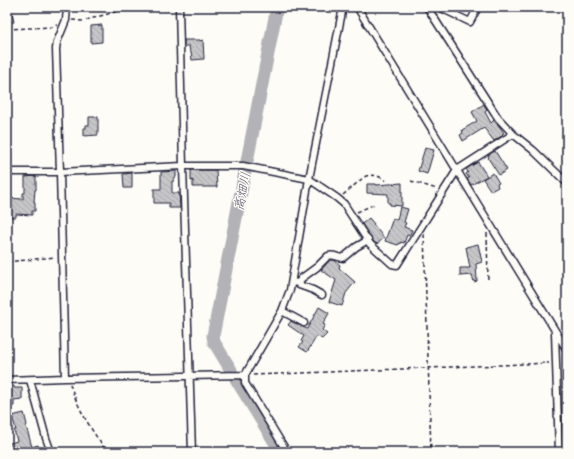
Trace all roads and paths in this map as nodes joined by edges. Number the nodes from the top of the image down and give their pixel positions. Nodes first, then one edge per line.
1 (67, 7) edge
2 (179, 7) edge
3 (343, 7) edge
4 (357, 7) edge
5 (427, 7) edge
6 (439, 7) edge
7 (478, 7) edge
8 (514, 134) junction
9 (183, 166) junction
10 (457, 170) junction
11 (7, 172) edge
12 (60, 172) junction
13 (309, 179) junction
14 (386, 181) dead end
15 (411, 181) dead end
16 (567, 183) edge
17 (443, 191) junction
18 (339, 199) junction
19 (375, 204) dead end
20 (351, 215) junction
21 (424, 222) junction
22 (489, 224) junction
23 (368, 240) junction
24 (61, 256) junction
25 (7, 262) edge
26 (295, 282) junction
27 (488, 282) dead end
28 (322, 295) dead end
29 (282, 311) junction
30 (304, 323) dead end
31 (555, 331) junction
32 (567, 350) edge
33 (556, 363) junction
34 (428, 368) junction
35 (245, 375) junction
36 (189, 376) junction
37 (66, 378) junction
38 (7, 380) edge
39 (30, 380) junction
40 (51, 452) edge
41 (107, 452) edge
42 (192, 452) edge
43 (287, 452) edge
44 (431, 452) edge
45 (559, 452) edge

1 - 12 street
2 - 9 street
3 - 13 street
4 - 10 street
5 - 8 street
6 - 7 street
8 - 10 street
8 - 16 street
9 - 12 street
9 - 13 street
9 - 36 street
10 - 17 street
10 - 22 street
11 - 12 street
12 - 24 street
13 - 18 street
13 - 26 street
14 - 18 path
15 - 17 path
17 - 21 street
18 - 20 street
19 - 20 path
20 - 23 street
21 - 23 street
21 - 34 path
22 - 27 path
22 - 31 street
23 - 26 street
24 - 25 path
24 - 37 street
26 - 28 street
26 - 29 street
29 - 30 street
29 - 35 street
31 - 32 street
31 - 33 street
33 - 34 path
33 - 45 street
34 - 35 path
34 - 44 path
35 - 36 street
35 - 43 street
36 - 37 street
36 - 42 street
37 - 39 street
37 - 41 path
38 - 39 street
39 - 40 street

